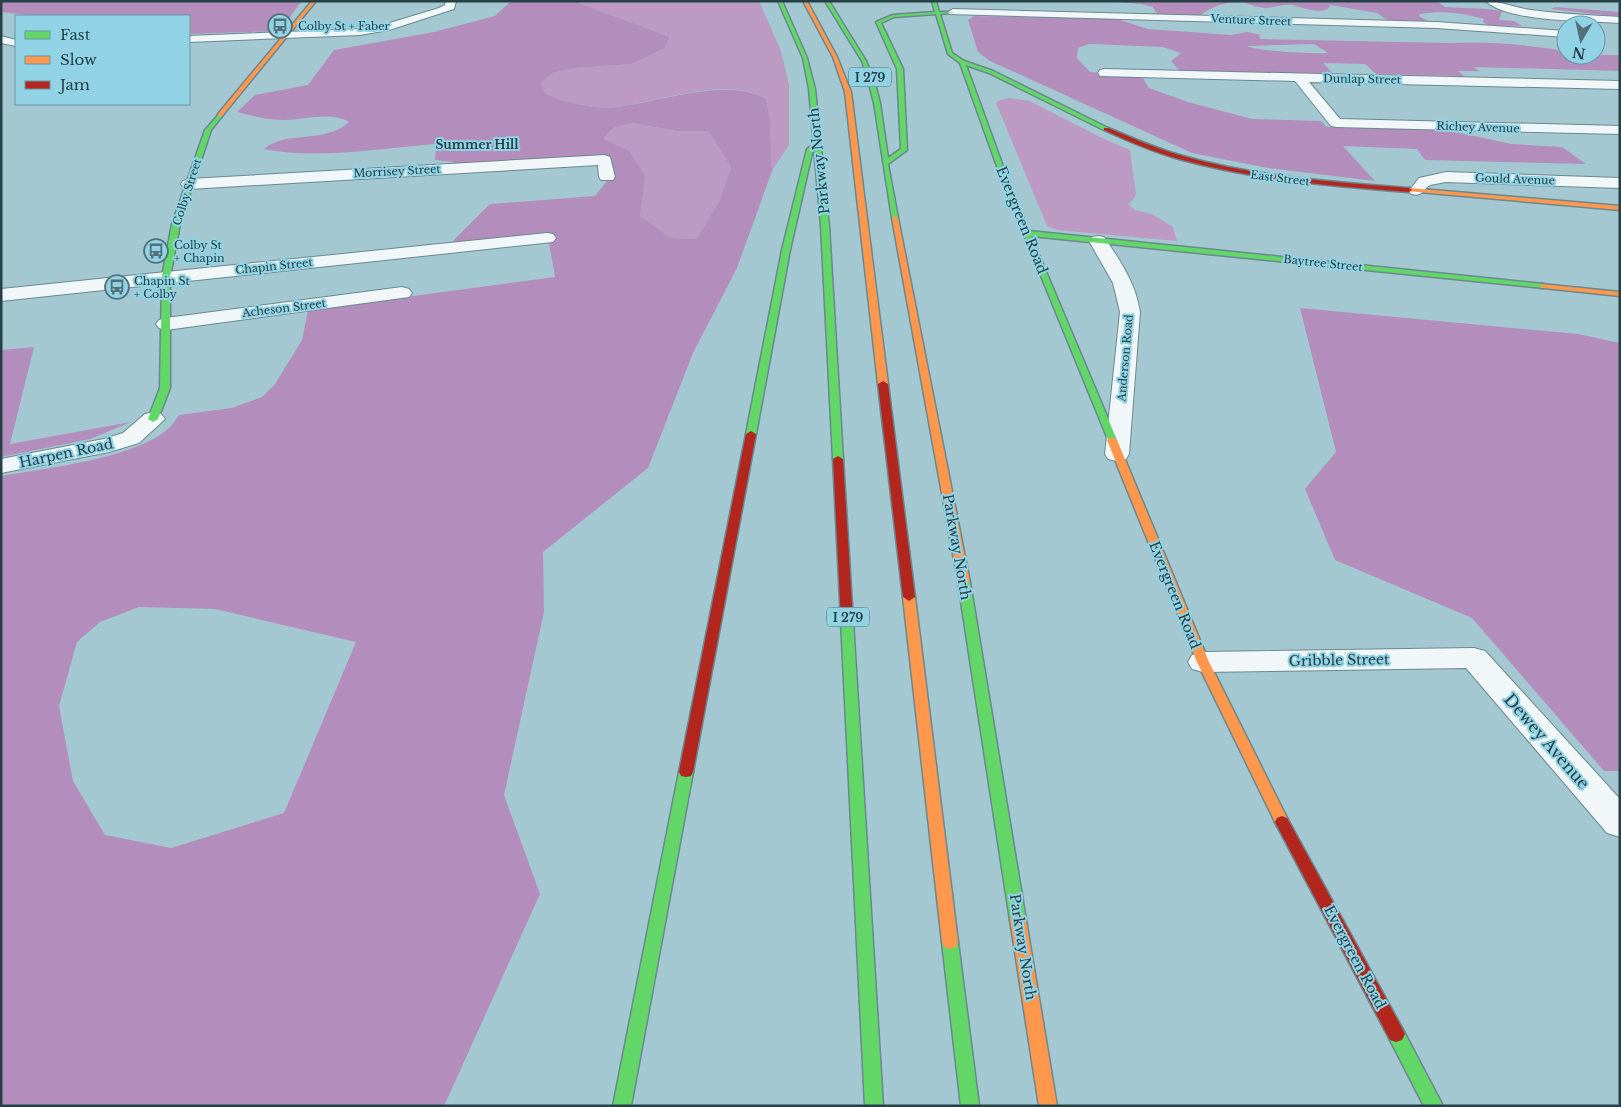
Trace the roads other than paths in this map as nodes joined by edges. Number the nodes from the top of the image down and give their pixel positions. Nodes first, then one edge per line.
1 (314, 1) edge
2 (451, 1) edge
3 (780, 1) edge
4 (805, 1) edge
5 (827, 1) edge
6 (1491, 1) edge
7 (1044, 3) dead end
8 (882, 9) dead end
9 (936, 10) edge
10 (953, 12) edge
11 (1107, 15) junction
12 (1620, 20) edge
13 (1289, 21) junction
14 (1300, 33) dead end
15 (1556, 33) edge
16 (287, 35) junction
17 (1, 39) edge
18 (190, 39) edge
19 (15, 43) edge
20 (965, 48) dead end
21 (962, 62) junction
22 (1104, 72) dead end
23 (1298, 77) junction
24 (1620, 85) edge
25 (1009, 95) dead end
26 (1040, 96) junction
27 (815, 128) junction
28 (1620, 130) edge
29 (885, 163) junction
30 (607, 177) dead end
31 (1620, 183) edge
32 (190, 184) junction
33 (1417, 191) junction
34 (1620, 208) edge
35 (1027, 233) junction
36 (548, 238) dead end
37 (1098, 241) junction
38 (166, 277) junction
39 (402, 293) dead end
40 (1, 294) edge
41 (1620, 294) edge
42 (166, 324) junction
43 (153, 419) joint
44 (1117, 454) junction
45 (1, 466) edge
46 (1474, 658) joint
47 (1203, 662) junction
48 (1620, 823) edge
49 (622, 1106) edge
50 (874, 1106) edge
51 (970, 1106) edge
52 (1048, 1106) edge
53 (1434, 1106) edge

1 - 16 main road, Colby Street
2 - 16 street
3 - 27 main road, Parkway North / I 279
4 - 51 main road
5 - 29 main road, Parkway North / I 279
6 - 12 street
7 - 11 street
8 - 9 main road
9 - 10 main road
9 - 21 main road
9 - 29 main road
10 - 11 street, Venture Street
11 - 13 street, Venture Street
13 - 14 street
13 - 15 street, Venture Street
16 - 18 street
16 - 32 main road, Colby Street
17 - 19 street
20 - 21 main road
21 - 26 main road, East Street
21 - 35 main road, Evergreen Road
22 - 23 street, Dunlap Street
23 - 24 street, Dunlap Street
23 - 28 street, Richey Avenue
25 - 26 main road
26 - 33 main road, East Street
27 - 49 main road
27 - 50 main road, Parkway North / I 279
29 - 52 main road, Parkway North / I 279
30 - 32 street, Morrisey Street
31 - 33 street, Gould Avenue
32 - 38 main road, Colby Street
33 - 34 main road, East Street
35 - 37 main road, Baytree Street
35 - 44 main road, Evergreen Road
36 - 38 street, Chapin Street
37 - 41 main road, Baytree Street
37 - 44 street, Anderson Road
38 - 40 street, Chapin Street
38 - 42 main road, Colby Street
39 - 42 street, Acheson Street
42 - 43 main road, Colby Street
43 - 45 street, Harpen Road
44 - 47 main road, Evergreen Road
46 - 47 street, Gribble Street
46 - 48 street, Dewey Avenue
47 - 53 main road, Evergreen Road

